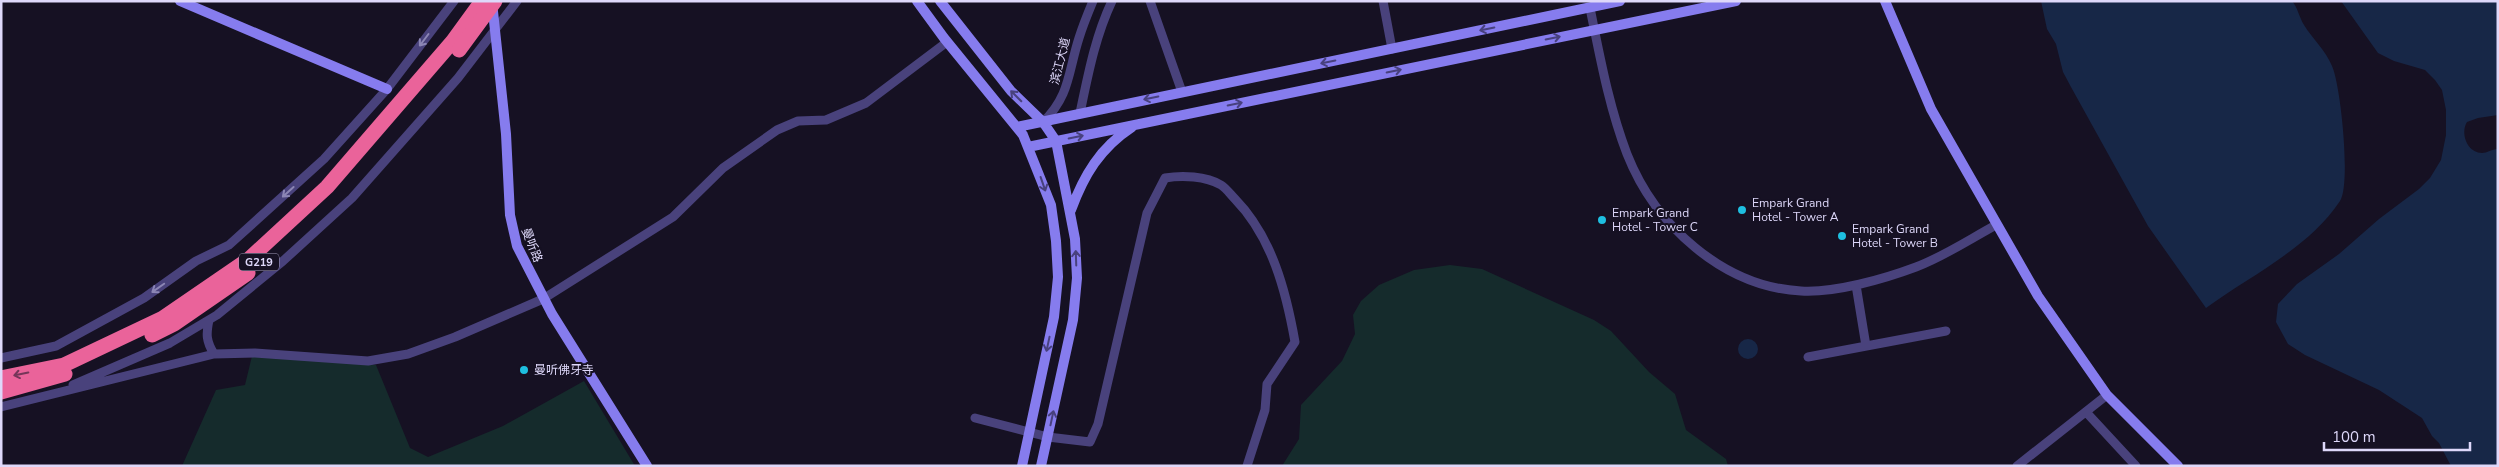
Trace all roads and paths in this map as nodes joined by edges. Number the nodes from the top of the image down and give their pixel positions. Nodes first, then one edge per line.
1 (180, 1) edge
2 (454, 1) edge
3 (482, 1) edge
4 (494, 1) edge
5 (517, 1) edge
6 (917, 1) edge
7 (940, 1) edge
8 (1093, 1) edge
9 (1112, 1) edge
10 (1150, 1) edge
11 (1383, 1) edge
12 (1620, 1) edge
13 (1736, 1) edge
14 (1885, 1) edge
15 (1590, 8) junction
16 (496, 26) junction
17 (1594, 30) junction
18 (947, 42) junction
19 (456, 46) junction
20 (1392, 49) junction
21 (387, 89) junction
22 (1182, 92) junction
23 (1080, 113) junction
24 (1043, 122) junction
25 (1138, 124) junction
26 (1016, 127) junction
27 (1056, 141) junction
28 (1028, 147) junction
29 (1071, 211) junction
30 (1996, 225) junction
31 (1856, 285) junction
32 (543, 299) junction
33 (209, 320) junction
34 (1946, 331) dead end
35 (1866, 346) junction
36 (214, 354) junction
37 (1808, 357) dead end
38 (1, 358) edge
39 (1, 378) edge
40 (7, 390) edge
41 (2107, 396) junction
42 (16, 404) junction
43 (1, 407) edge
44 (2086, 412) junction
45 (975, 418) dead end
46 (1030, 432) junction
47 (1048, 437) junction
48 (646, 466) edge
49 (1022, 466) edge
50 (1041, 466) edge
51 (1247, 466) edge
52 (2017, 466) edge
53 (2136, 466) edge
54 (2178, 466) edge

1 - 21 street
2 -> 21 street
3 - 19 highway, G219
4 - 16 street, 曼听路
4 - 19 highway, G219, bridge
5 - 16 street
6 - 18 street
24 -> 7 street
8 - 24 street, 滨江大道
9 - 23 street
10 - 22 street
11 - 20 street
12 - 15 street
13 - 17 street
14 - 30 street
15 - 17 street
15 -> 20 street
16 - 32 street, 曼听路
16 - 33 street
25 -> 17 street
17 - 31 street
18 - 26 street
18 - 32 street
19 -> 39 highway, G219
19 - 40 highway, G219
20 -> 22 street
21 -> 38 street
22 -> 23 street
23 - 24 street
24 - 26 street
24 - 27 street
27 -> 25 street
25 - 29 street
26 - 28 street
27 - 28 street
27 - 29 street
28 -> 46 street
47 -> 29 street
30 - 31 street
30 - 41 street
31 - 35 street
32 - 36 street
32 - 48 street, 曼听路
33 - 36 street
33 - 42 street
34 - 35 street
35 - 37 street
36 - 42 street
40 - 42 street
41 - 44 street
41 - 54 street
42 - 43 street
44 - 52 street
44 - 53 street
45 - 46 street
46 - 47 street
46 - 49 street
47 - 50 street
47 - 51 street

